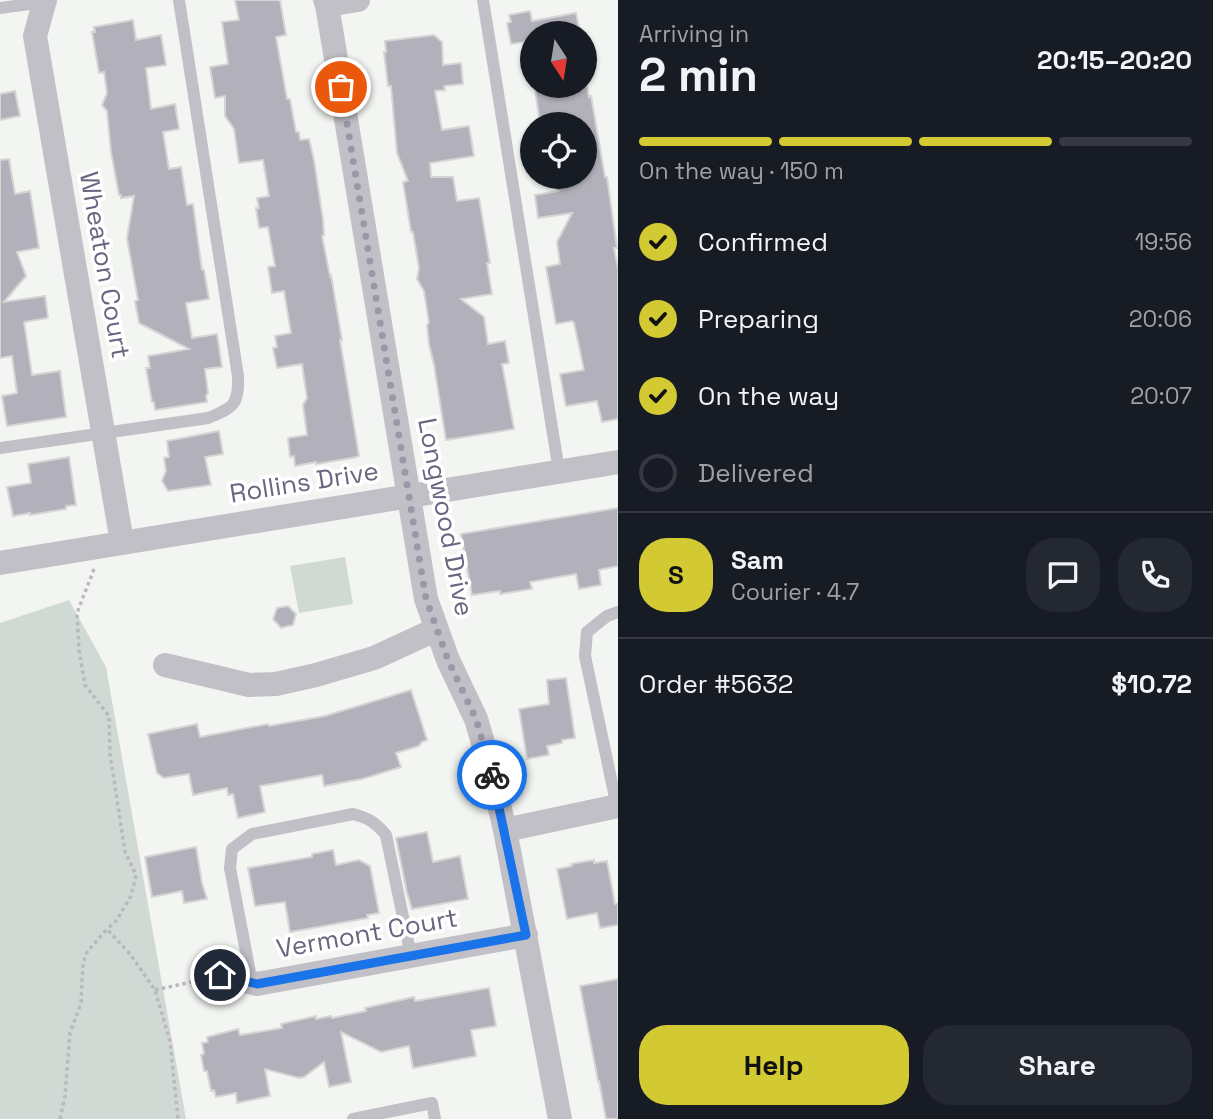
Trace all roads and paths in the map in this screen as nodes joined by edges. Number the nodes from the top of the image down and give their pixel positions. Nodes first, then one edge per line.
1 (179, 0) edge
2 (358, 0) edge
3 (483, 0) edge
4 (45, 1) edge
5 (326, 2) edge
6 (0, 8) edge
7 (104, 433) junction
8 (0, 448) edge
9 (618, 462) edge
10 (559, 471) junction
11 (408, 495) junction
12 (122, 542) junction
13 (95, 547) junction
14 (0, 563) edge
15 (618, 612) edge
16 (437, 629) junction
17 (165, 665) dead end
18 (618, 807) edge
19 (505, 830) junction
20 (107, 929) junction
21 (526, 935) junction
22 (411, 956) junction
23 (220, 975) joint
24 (252, 983) junction
25 (155, 990) junction
26 (60, 1119) edge
27 (177, 1119) edge
28 (353, 1119) edge
29 (435, 1119) edge
30 (560, 1119) edge

1 - 7 lane
2 - 5 street
3 - 10 lane
4 - 6 lane
4 - 7 street, Wheaton Court
5 - 11 street, Longwood Drive
7 - 8 lane
7 - 12 street, Wheaton Court
9 - 10 street, Rollins Drive
10 - 11 street, Rollins Drive
11 - 12 street, Rollins Drive
11 - 16 street, Longwood Drive
12 - 13 street, Rollins Drive
13 - 14 street, Rollins Drive
13 - 20 path
15 - 18 lane
16 - 17 street
16 - 19 street, Longwood Drive
18 - 19 street
19 - 21 street, Longwood Drive
20 - 25 path
20 - 26 path
21 - 22 street, Vermont Court
21 - 30 street, Longwood Drive
22 - 24 street, Vermont Court
22 - 24 lane
23 - 24 street, Vermont Court
23 - 25 path
25 - 27 path
28 - 29 lane

